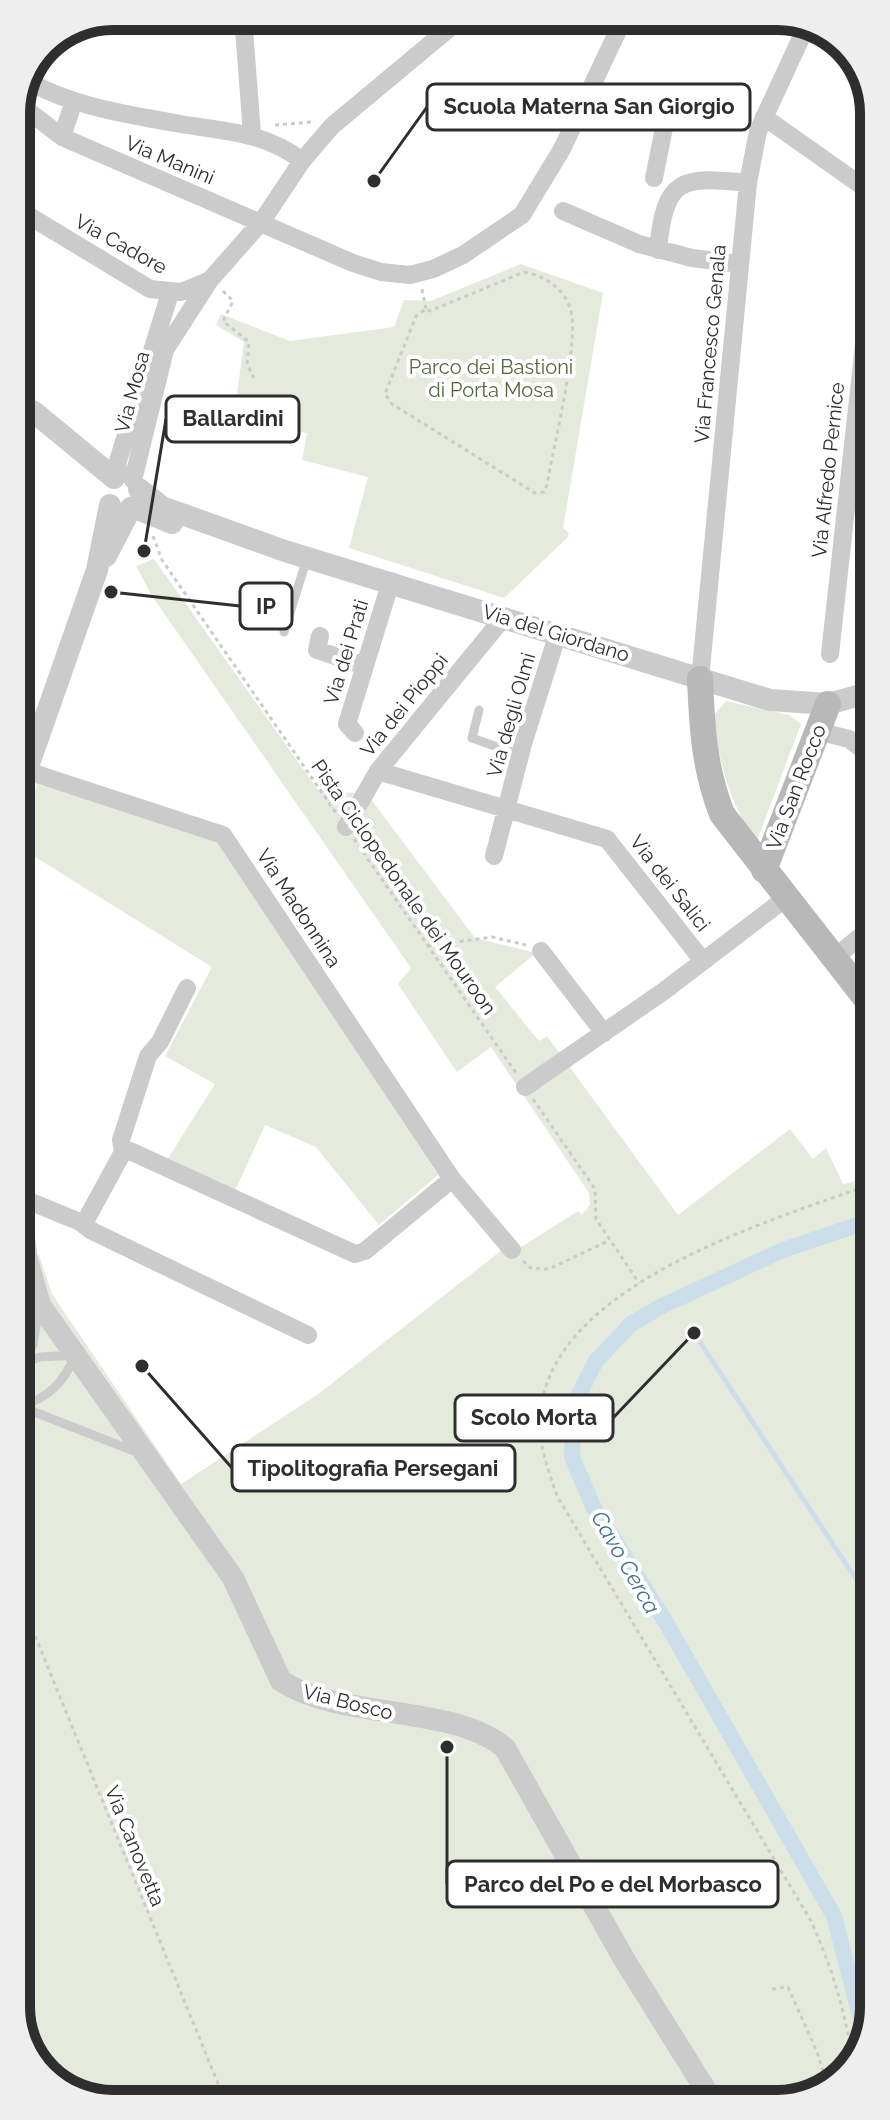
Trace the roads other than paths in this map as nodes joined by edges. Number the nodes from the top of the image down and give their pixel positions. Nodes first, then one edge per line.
1 (244, 30) edge
2 (447, 30) edge
3 (618, 30) edge
4 (803, 34) edge
5 (36, 84) edge
6 (74, 101) junction
7 (673, 105) dead end
8 (30, 112) edge
9 (764, 117) junction
10 (251, 130) junction
11 (62, 137) junction
12 (302, 161) junction
13 (748, 183) junction
14 (860, 185) edge
15 (682, 186) junction
16 (563, 211) dead end
17 (30, 217) edge
18 (262, 221) junction
19 (658, 250) junction
20 (740, 264) junction
21 (214, 283) junction
22 (174, 293) junction
23 (173, 336) junction
24 (30, 410) edge
25 (860, 459) edge
26 (123, 492) junction
27 (285, 551) junction
28 (307, 558) junction
29 (391, 581) junction
30 (504, 617) junction
31 (284, 632) dead end
32 (558, 633) junction
33 (320, 636) dead end
34 (830, 654) dead end
35 (365, 666) junction
36 (700, 679) junction
37 (860, 695) edge
38 (828, 704) junction
39 (479, 710) dead end
40 (817, 731) junction
41 (355, 733) dead end
42 (860, 744) edge
43 (30, 748) edge
44 (520, 755) junction
45 (378, 771) junction
46 (30, 772) edge
47 (507, 809) junction
48 (346, 827) road end
49 (494, 856) dead end
50 (764, 870) junction
51 (786, 898) junction
52 (860, 937) edge
53 (541, 951) road end
54 (834, 958) junction
55 (703, 961) junction
56 (187, 988) dead end
57 (860, 991) edge
58 (604, 1033) junction
59 (525, 1087) road end
60 (123, 1152) junction
61 (452, 1179) junction
62 (30, 1202) edge
63 (80, 1222) junction
64 (512, 1250) road end
65 (30, 1270) edge
66 (40, 1305) junction
67 (308, 1335) dead end
68 (30, 1350) edge
69 (76, 1355) junction
70 (30, 1361) edge
71 (30, 1403) edge
72 (30, 1410) edge
73 (150, 1458) junction
74 (706, 2090) edge

1 - 10 street
2 - 12 street, Via Mosa
3 - 18 street, Via Manini
4 - 9 street, Via Francesco Genala
5 - 6 street
6 - 10 street
6 - 11 street
7 - 15 street
8 - 11 street, Via Manini
9 - 13 street, Via Francesco Genala
9 - 14 street
10 - 12 street
11 - 18 street, Via Manini
12 - 18 street, Via Mosa
13 - 15 street
13 - 20 street, Via Francesco Genala
15 - 19 street
16 - 19 street
17 - 22 street, Via Cadore
18 - 21 street, Via Mosa
19 - 20 street
20 - 36 street, Via Francesco Genala
21 - 22 street, Via Cadore
21 - 23 street, Via Mosa
22 - 23 street
22 - 26 street
23 - 26 street, Via Mosa
24 - 26 street, Via del Giordano
25 - 34 street, Via Alfredo Pernice
26 - 27 street, Via del Giordano
26 - 27 street, Via del Giordano
26 - 43 street
27 - 28 street, Via del Giordano
28 - 29 street, Via del Giordano
28 - 31 lane
29 - 30 street, Via del Giordano
29 - 35 street, Via dei Prati
30 - 32 street, Via del Giordano
30 - 45 street, Via dei Pioppi
32 - 36 street, Via del Giordano
32 - 44 street, Via degli Olmi
33 - 35 street
35 - 41 street, Via dei Prati
36 - 38 street, Via del Giordano
36 - 50 main road, Via San Rocco
37 - 38 street, Via del Giordano
38 - 40 main road, Via San Rocco
39 - 44 lane
40 - 42 street
40 - 50 main road, Via San Rocco
44 - 47 street, Via degli Olmi
45 - 47 street, Via dei Salici
45 - 48 street, Via dei Pioppi
46 - 61 street, Via Madonnina
47 - 49 street
47 - 55 street, Via dei Salici
50 - 51 main road, Via San Rocco
51 - 54 main road, Via San Rocco
51 - 55 street
52 - 54 street
53 - 58 street
54 - 57 main road, Via San Rocco
55 - 58 street
56 - 60 street
58 - 59 street
60 - 61 street
60 - 63 street
61 - 64 street, Via Madonnina
62 - 63 street
63 - 67 street
65 - 66 street, Via Bosco
66 - 68 lane
66 - 69 street, Via Bosco
69 - 70 lane
69 - 71 lane
69 - 73 street, Via Bosco
72 - 73 lane
73 - 74 street, Via Bosco

